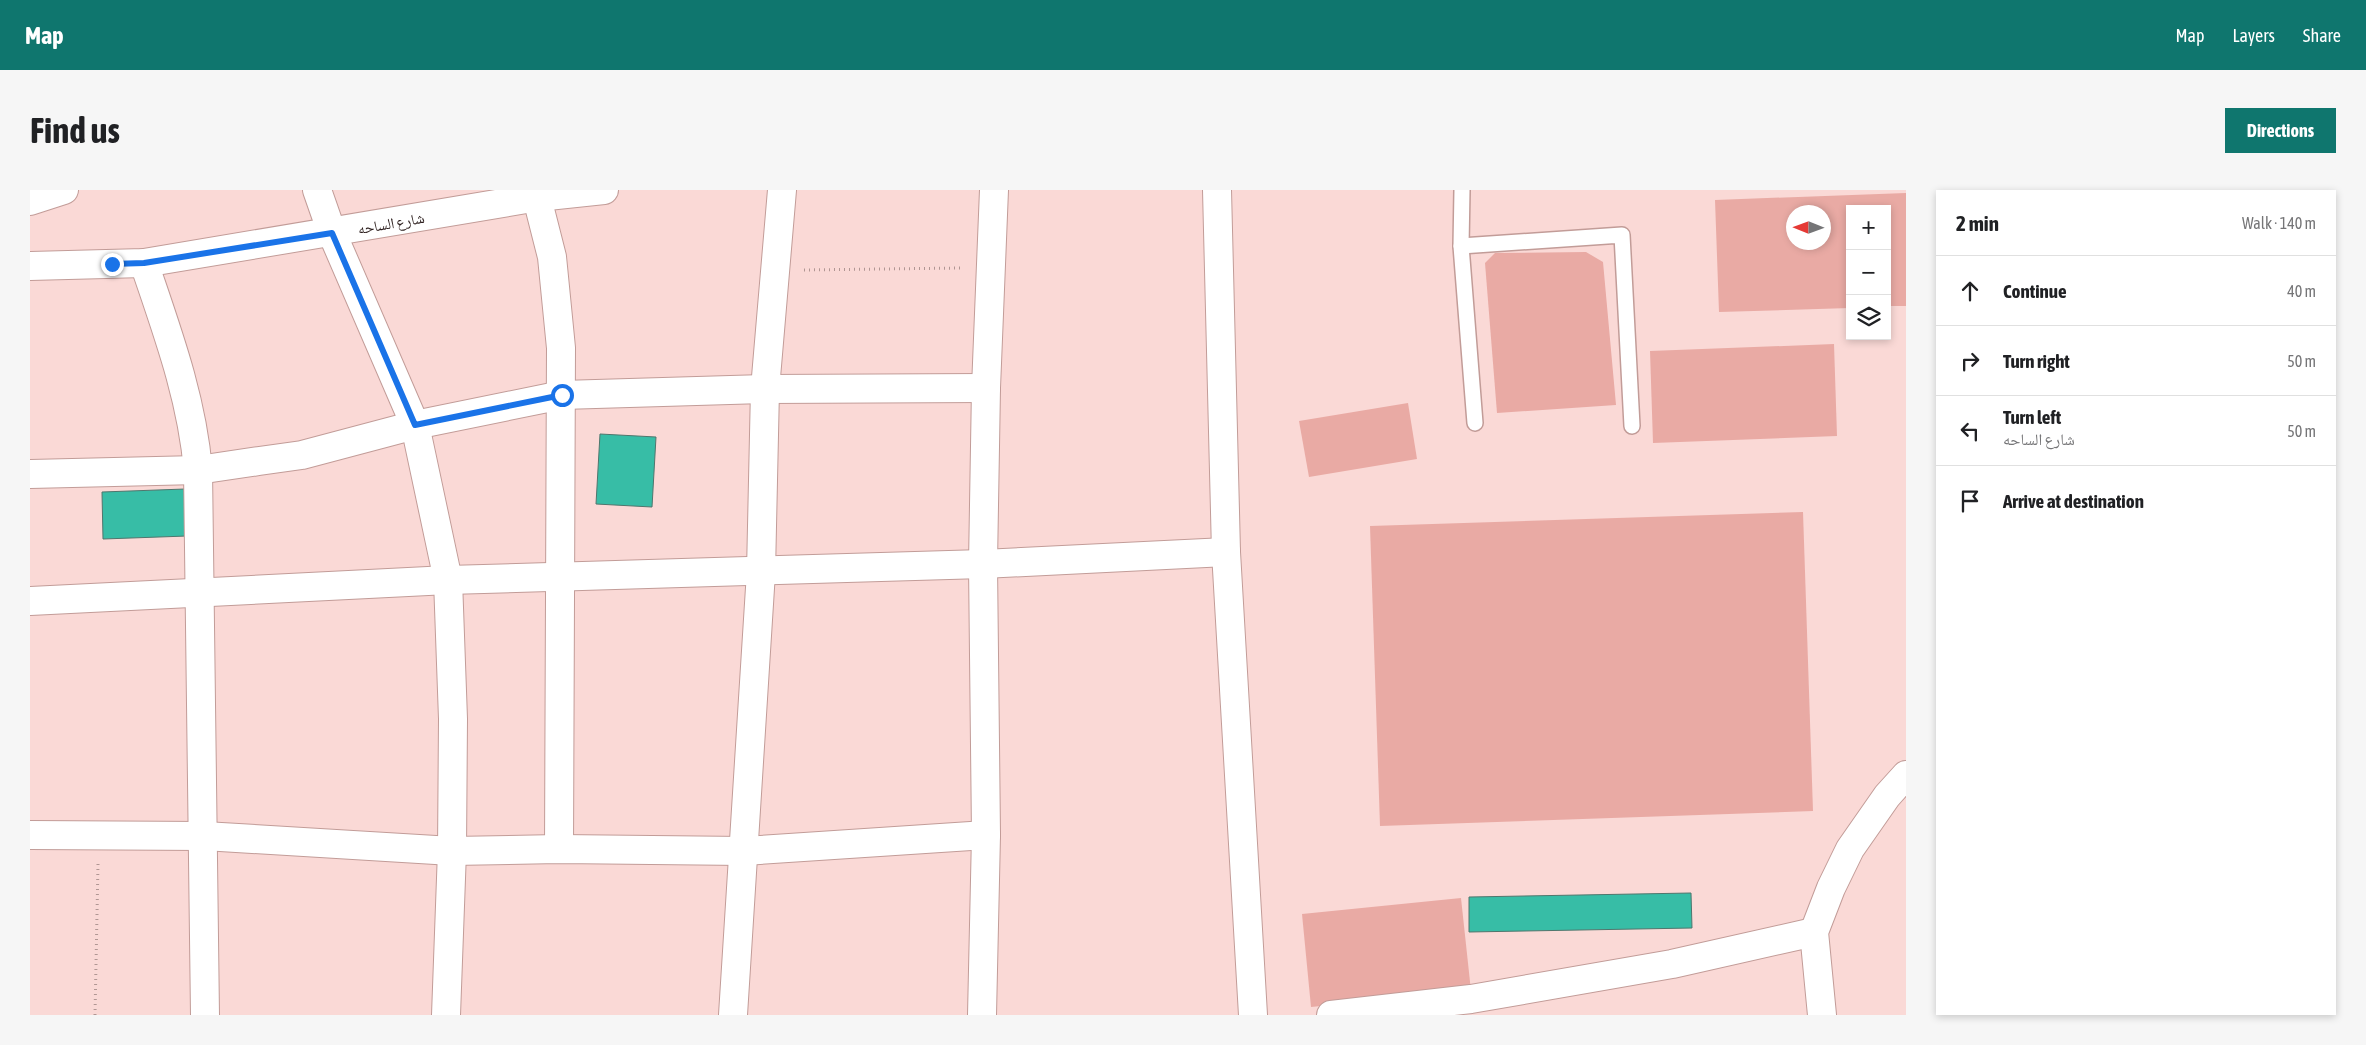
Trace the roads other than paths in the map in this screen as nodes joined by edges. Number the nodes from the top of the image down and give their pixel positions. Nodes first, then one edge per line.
1 (64, 190) edge
2 (317, 190) edge
3 (604, 190) edge
4 (782, 190) edge
5 (994, 190) edge
6 (1217, 190) edge
7 (1462, 190) edge
8 (537, 194) edge
9 (30, 201) edge
10 (332, 233) junction
11 (1462, 246) junction
12 (144, 263) junction
13 (30, 266) edge
14 (986, 388) junction
15 (765, 389) junction
16 (562, 395) junction
17 (1475, 423) dead end
18 (415, 425) junction
19 (1632, 426) dead end
20 (198, 470) junction
21 (30, 474) edge
22 (1226, 552) junction
23 (983, 564) junction
24 (761, 572) junction
25 (559, 576) junction
26 (448, 580) junction
27 (199, 592) junction
28 (30, 600) edge
29 (1906, 776) edge
30 (30, 835) edge
31 (986, 835) junction
32 (204, 836) junction
33 (559, 849) junction
34 (452, 851) junction
35 (744, 851) junction
36 (1814, 932) junction
37 (205, 1015) edge
38 (446, 1015) edge
39 (734, 1015) edge
40 (982, 1015) edge
41 (1253, 1015) edge
42 (1330, 1015) edge
43 (1822, 1015) edge

1 - 9 street
2 - 10 street
3 - 8 street, شارع الساحه
4 - 15 street
5 - 14 street
6 - 22 street
7 - 11 lane
8 - 10 street, شارع الساحه
8 - 16 street
10 - 12 street, شارع الساحه
10 - 18 street
11 - 17 lane
11 - 19 lane
12 - 13 street, شارع الساحه
12 - 20 street
14 - 15 street
14 - 23 street
15 - 16 street
15 - 24 street
16 - 18 street
16 - 25 street
18 - 20 street
18 - 26 street
20 - 21 street
20 - 27 street
22 - 23 street
22 - 41 street
23 - 24 street
23 - 31 street
24 - 25 street
24 - 35 street
25 - 26 street
25 - 33 street
26 - 27 street
26 - 34 street
27 - 28 street
27 - 32 street
29 - 36 street
30 - 32 street
31 - 35 street
31 - 40 street
32 - 34 street
32 - 37 street
33 - 34 street
33 - 35 street
34 - 38 street
35 - 39 street
36 - 42 street
36 - 43 street

